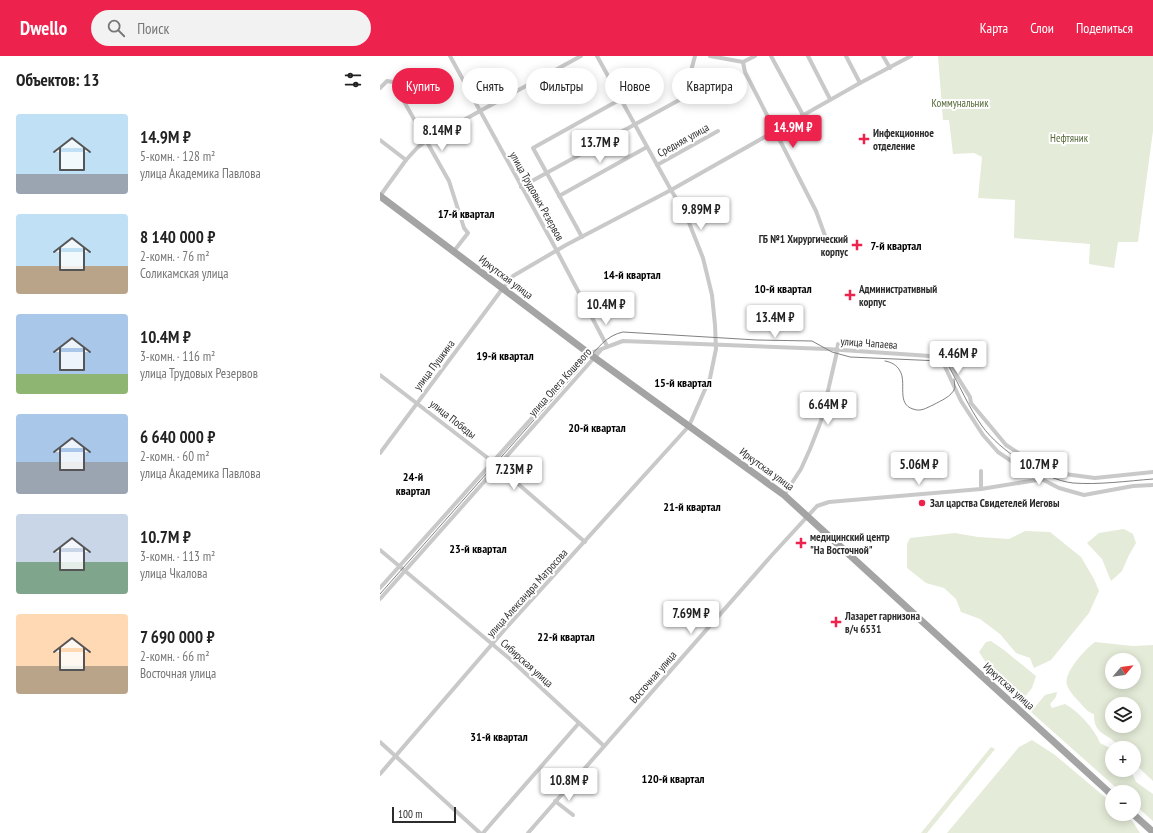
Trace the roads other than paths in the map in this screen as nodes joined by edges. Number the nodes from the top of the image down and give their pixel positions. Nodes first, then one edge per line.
1 (450, 56) edge
2 (581, 56) edge
3 (599, 56) edge
4 (695, 56) edge
5 (710, 56) edge
6 (755, 56) edge
7 (771, 56) edge
8 (808, 56) edge
9 (846, 56) edge
10 (883, 56) edge
11 (911, 56) edge
12 (743, 62) junction
13 (605, 68) edge
14 (890, 68) junction
15 (860, 83) junction
16 (380, 88) edge
17 (830, 100) junction
18 (612, 104) edge
19 (624, 104) edge
20 (480, 110) junction
21 (803, 115) junction
22 (635, 125) junction
23 (718, 131) dead end
24 (775, 131) junction
25 (380, 140) edge
26 (426, 141) junction
27 (647, 147) junction
28 (406, 160) junction
29 (657, 165) junction
30 (547, 173) junction
31 (521, 187) junction
32 (670, 190) junction
33 (380, 196) edge
34 (560, 196) junction
35 (582, 237) junction
36 (827, 241) dead end
37 (454, 251) junction
38 (557, 251) junction
39 (503, 288) junction
40 (715, 344) junction
41 (838, 344) dead end
42 (607, 346) junction
43 (601, 350) junction
44 (837, 350) junction
45 (592, 356) junction
46 (943, 357) junction
47 (380, 375) edge
48 (417, 403) junction
49 (689, 426) junction
50 (380, 453) edge
51 (493, 462) junction
52 (498, 466) junction
53 (981, 471) dead end
54 (1153, 472) edge
55 (1043, 479) junction
56 (1153, 485) edge
57 (981, 489) junction
58 (784, 495) junction
59 (809, 516) junction
60 (585, 542) junction
61 (380, 550) edge
62 (399, 566) junction
63 (405, 571) junction
64 (380, 588) edge
65 (380, 599) edge
66 (492, 644) junction
67 (579, 723) junction
68 (380, 742) edge
69 (604, 746) junction
70 (395, 757) junction
71 (380, 774) edge
72 (1105, 789) edge
73 (555, 801) junction
74 (573, 815) dead end
75 (1141, 821) edge
76 (1153, 832) edge
77 (481, 833) edge
78 (528, 833) edge

1 - 20 street, улица Трудовых Резервов
2 - 20 street
3 - 13 street, улица Александра Матросова
4 - 22 street
5 - 12 street
6 - 12 street
7 - 21 street
8 - 17 street
9 - 15 street
10 - 14 street
11 - 14 street, улица Пушкина
12 - 24 street
14 - 15 street, улица Пушкина
15 - 17 street, улица Пушкина
16 - 26 street
17 - 21 street, улица Пушкина
18 - 30 street
19 - 22 street, улица Александра Матросова
20 - 26 street
20 - 31 street, улица Трудовых Резервов
21 - 24 street, улица Пушкина
22 - 27 street, улица Александра Матросова
22 - 30 street
23 - 29 street, Средняя улица
24 - 32 street, улица Пушкина
24 - 36 street
25 - 28 street
26 - 28 street
26 - 37 street
27 - 29 street, улица Александра Матросова
27 - 34 street, Средняя улица
28 - 33 street
29 - 32 street, улица Александра Матросова
30 - 31 street
30 - 34 street
31 - 38 street, улица Трудовых Резервов
32 - 35 street, улица Пушкина
32 - 40 street, улица Александра Матросова
33 - 37 main road, Иркутская улица
34 - 35 street
35 - 38 street, улица Пушкина
37 - 39 main road, Иркутская улица
38 - 39 street, улица Пушкина
38 - 42 street, улица Трудовых Резервов
39 - 45 main road, Иркутская улица
39 - 48 street, улица Пушкина
40 - 42 street, улица Чапаева
40 - 44 street, улица Чапаева
40 - 49 street, улица Александра Матросова
41 - 44 street
42 - 43 street, улица Чапаева
43 - 45 street, улица Олега Кошевого
43 - 45 street, улица Олега Кошевого
44 - 46 street, улица Чапаева
44 - 58 street
45 - 49 main road, Иркутская улица
45 - 51 street, улица Олега Кошевого
45 - 52 street, улица Олега Кошевого
46 - 54 street
46 - 55 street
47 - 48 street, улица Победы
48 - 50 street, улица Пушкина
48 - 51 street, улица Победы
49 - 58 main road, Иркутская улица
49 - 60 street, улица Александра Матросова
51 - 52 street, улица Победы
51 - 62 street, улица Олега Кошевого
52 - 60 street, улица Победы
52 - 63 street, улица Олега Кошевого
53 - 57 street
55 - 56 street
55 - 57 street, Восточная улица
57 - 59 street, Восточная улица
58 - 59 main road, Иркутская улица
59 - 69 street, Восточная улица
59 - 72 main road, Иркутская улица
60 - 66 street, улица Александра Матросова
61 - 62 street, Сибирская улица
62 - 63 street, Сибирская улица
62 - 64 street, улица Олега Кошевого
63 - 65 street, улица Олега Кошевого
63 - 66 street, Сибирская улица
66 - 67 street, Сибирская улица
66 - 70 street, улица Александра Матросова
67 - 69 street, Сибирская улица
67 - 77 street
68 - 70 street
69 - 73 street, Восточная улица
70 - 71 street, улица Александра Матросова
70 - 77 street
73 - 74 street
73 - 78 street, Восточная улица
75 - 76 main road

